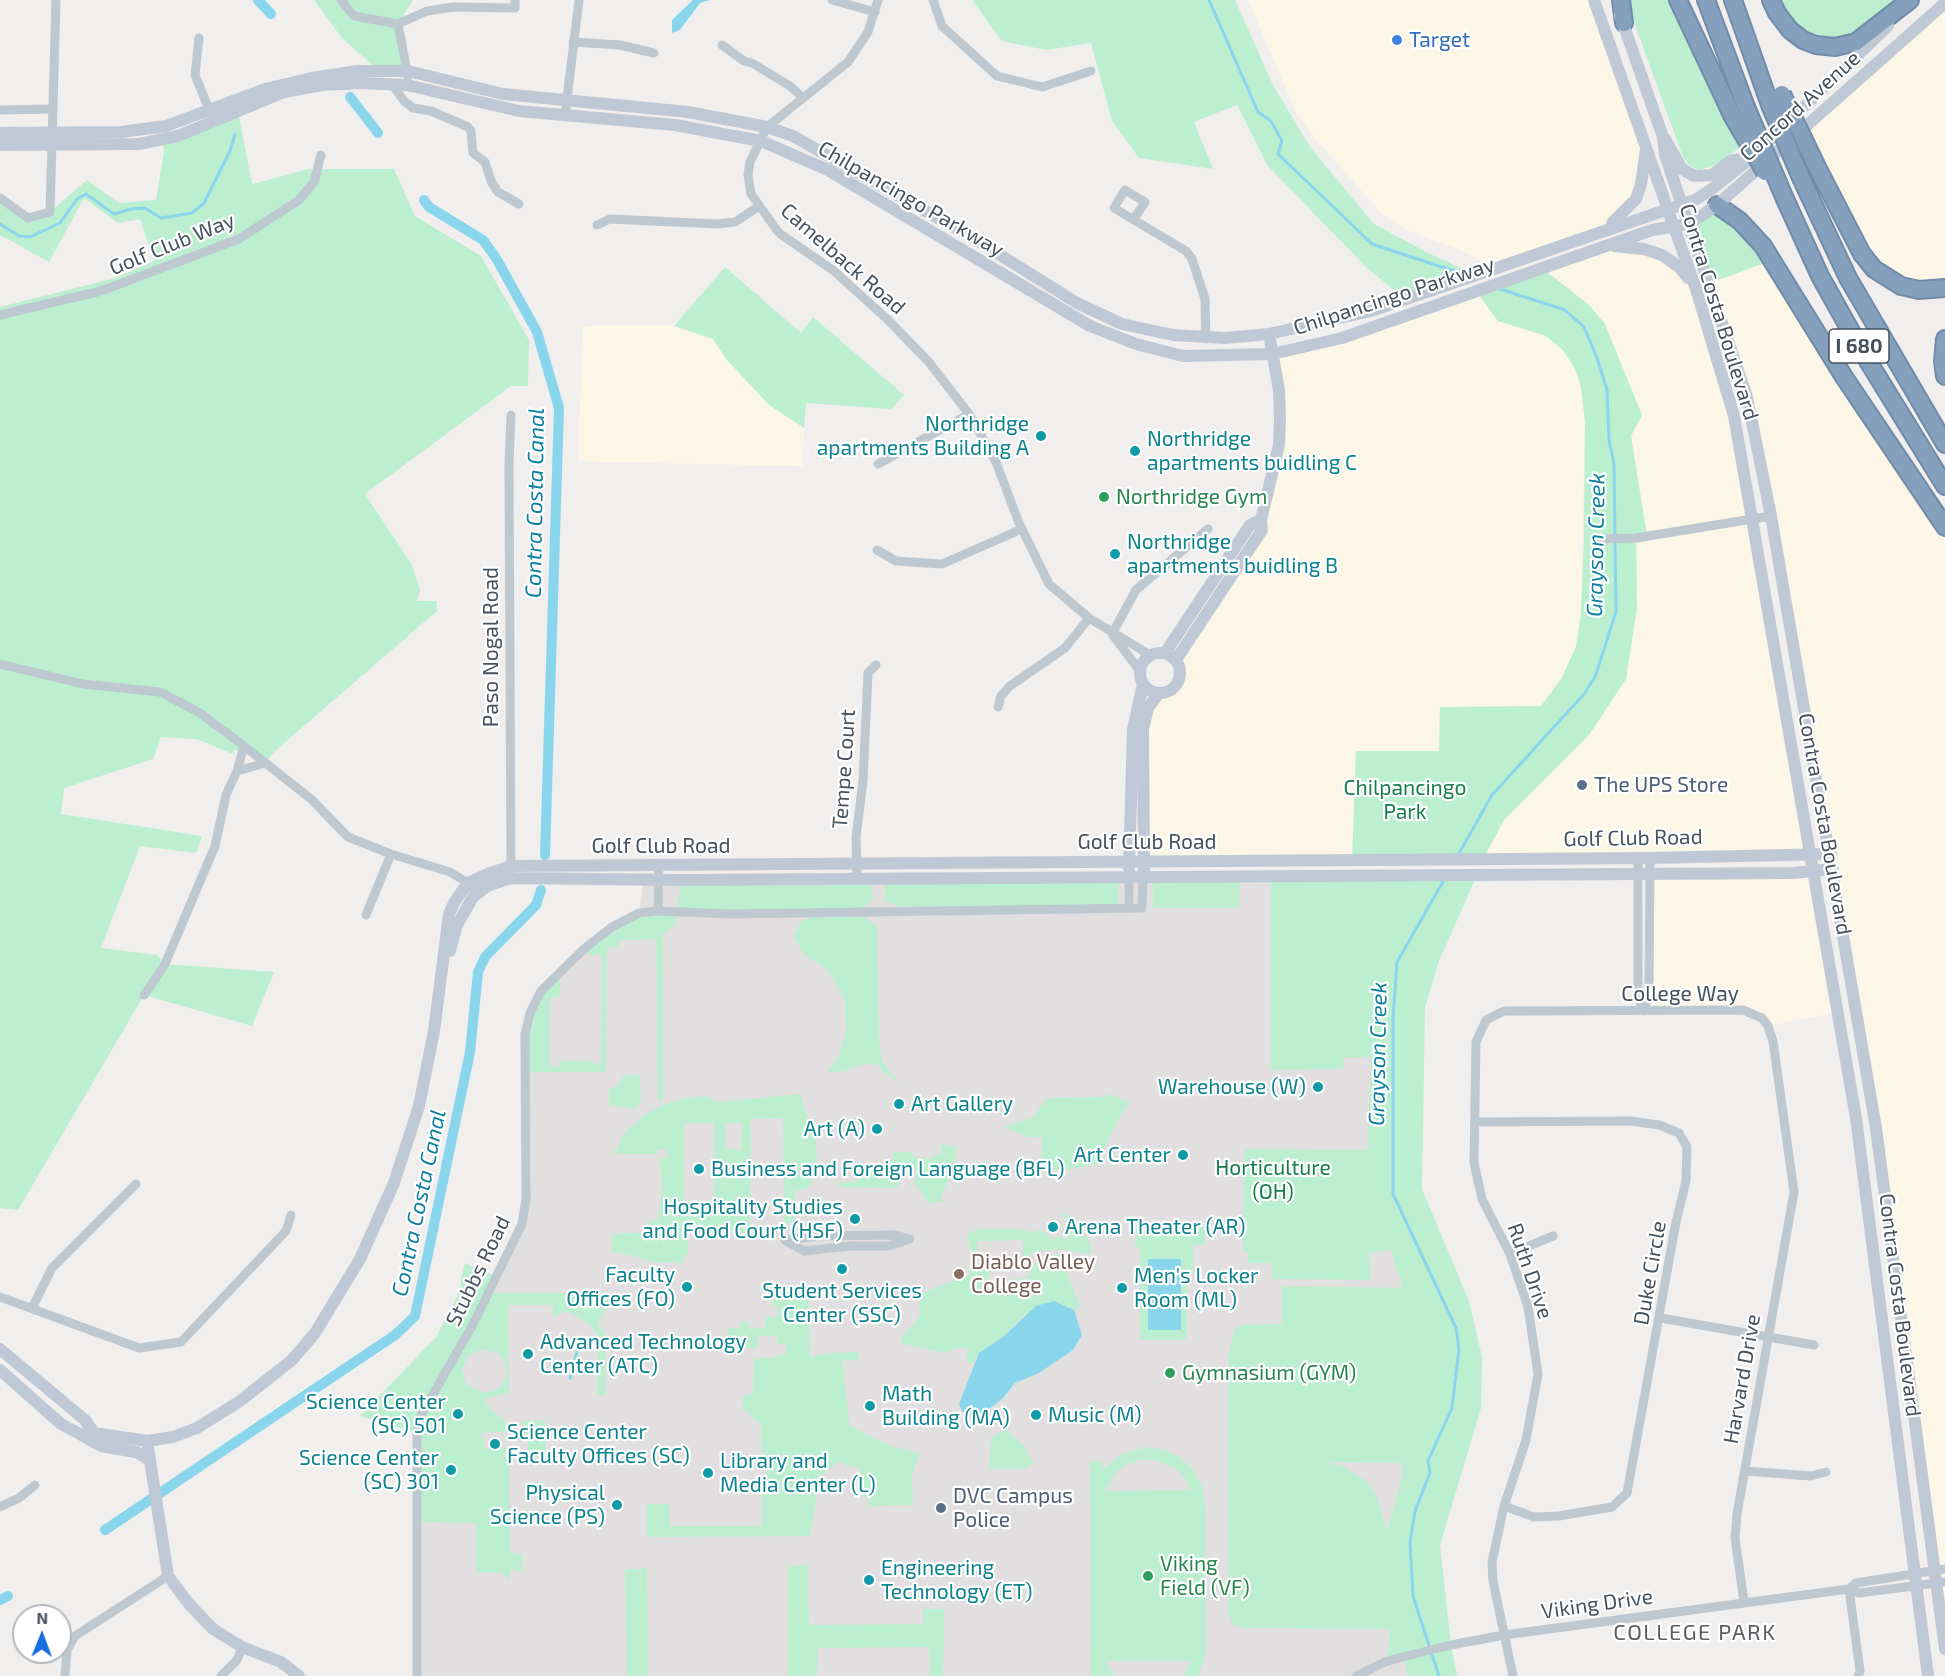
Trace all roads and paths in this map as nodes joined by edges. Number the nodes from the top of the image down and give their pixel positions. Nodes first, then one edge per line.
1 (56, 0) edge
2 (341, 0) edge
3 (515, 0) edge
4 (579, 0) edge
5 (832, 0) edge
6 (878, 0) edge
7 (933, 0) edge
8 (1594, 0) edge
9 (1614, 0) edge
10 (1621, 0) edge
11 (1678, 0) edge
12 (1706, 0) edge
13 (1733, 0) edge
14 (1771, 0) edge
15 (1910, 0) edge
16 (1914, 0) edge
17 (1945, 3) edge
18 (488, 4) edge
19 (875, 12) junction
20 (1624, 23) junction
21 (398, 24) junction
22 (199, 39) dead end
23 (573, 42) junction
24 (722, 45) dead end
25 (654, 53) dead end
26 (408, 71) junction
27 (1091, 71) dead end
28 (392, 84) junction
29 (406, 85) junction
30 (802, 97) junction
31 (567, 100) junction
32 (1776, 100) junction
33 (0, 110) edge
34 (53, 110) junction
35 (1740, 112) junction
36 (565, 115) junction
37 (211, 116) junction
38 (766, 127) junction
39 (54, 132) junction
40 (0, 133) edge
41 (1663, 137) junction
42 (761, 141) junction
43 (0, 146) edge
44 (54, 146) junction
45 (1646, 146) junction
46 (321, 155) dead end
47 (1752, 157) junction
48 (0, 198) edge
49 (519, 204) dead end
50 (1682, 205) junction
51 (1718, 205) junction
52 (758, 207) junction
53 (1667, 209) junction
54 (1134, 219) dead end
55 (1689, 224) junction
56 (597, 225) dead end
57 (1674, 228) junction
58 (1605, 229) junction
59 (1609, 245) junction
60 (1547, 250) junction
61 (1508, 280) junction
62 (1454, 283) junction
63 (1945, 288) edge
64 (1695, 289) junction
65 (0, 315) edge
66 (1393, 320) junction
67 (1269, 334) junction
68 (1206, 339) junction
69 (1945, 339) edge
70 (1272, 354) junction
71 (1945, 376) edge
72 (969, 414) junction
73 (511, 415) dead end
74 (1739, 443) junction
75 (1945, 444) edge
76 (878, 464) dead end
77 (1945, 486) edge
78 (1767, 498) junction
79 (1771, 516) junction
80 (1751, 519) junction
81 (1261, 520) junction
82 (1945, 527) edge
83 (1022, 529) junction
84 (1208, 529) dead end
85 (1598, 539) dead end
86 (877, 550) dead end
87 (1089, 618) junction
88 (1112, 634) junction
89 (1165, 653) junction
90 (1150, 655) junction
91 (1176, 660) junction
92 (0, 664) edge
93 (876, 665) dead end
94 (1140, 671) junction
95 (1143, 684) junction
96 (1159, 693) junction
97 (998, 707) dead end
98 (244, 746) junction
99 (265, 763) junction
100 (237, 771) junction
101 (391, 854) junction
102 (1831, 854) junction
103 (1812, 855) junction
104 (1644, 858) junction
105 (1129, 862) junction
106 (1145, 862) junction
107 (857, 864) junction
108 (659, 865) junction
109 (1833, 869) junction
110 (511, 872) junction
111 (1814, 872) junction
112 (1637, 874) junction
113 (1651, 874) junction
114 (1129, 877) junction
115 (1143, 877) junction
116 (857, 879) junction
117 (659, 880) junction
118 (468, 883) junction
119 (477, 893) junction
120 (1130, 908) junction
121 (658, 911) junction
122 (366, 915) dead end
123 (443, 968) junction
124 (144, 995) dead end
125 (1643, 1011) junction
126 (1486, 1020) joint
127 (1475, 1122) junction
128 (1790, 1164) joint
129 (136, 1184) dead end
130 (291, 1215) dead end
131 (844, 1236) junction
132 (1553, 1236) dead end
133 (850, 1246) junction
134 (1510, 1254) junction
135 (0, 1297) edge
136 (32, 1308) junction
137 (1661, 1318) junction
138 (1767, 1338) junction
139 (1814, 1345) dead end
140 (0, 1349) edge
141 (0, 1370) edge
142 (94, 1432) junction
143 (80, 1434) junction
144 (147, 1441) junction
145 (149, 1460) junction
146 (1745, 1471) junction
147 (1826, 1472) dead end
148 (35, 1485) dead end
149 (1504, 1506) junction
150 (0, 1507) edge
151 (168, 1576) junction
152 (1940, 1576) edge
153 (1915, 1579) junction
154 (1849, 1589) junction
155 (1744, 1602) junction
156 (1504, 1635) junction
157 (242, 1647) junction
158 (1945, 1649) edge
159 (65, 1676) edge
160 (221, 1676) edge
161 (299, 1676) edge
162 (417, 1676) edge
163 (1356, 1676) edge
164 (1513, 1676) edge
165 (1858, 1676) edge
166 (1928, 1676) edge

1 - 34 street
2 - 21 street
3 - 18 street
4 - 23 street
5 - 19 street
6 - 19 street
7 - 27 street
8 - 45 street, Contra Costa Boulevard
9 - 20 street, Contra Costa Boulevard
10 - 20 highway
11 - 35 highway
12 - 35 highway, I 680
13 - 32 highway, I 680
14 - 15 highway
16 - 47 street, Concord Avenue
17 - 51 street, Concord Avenue
18 - 21 street
19 - 30 street
20 - 41 street, Contra Costa Boulevard
21 - 26 street
22 - 37 street
23 - 25 street
23 - 31 street
24 - 30 street
26 - 29 street
26 - 31 street, Chilpancingo Parkway
26 - 37 street, Chilpancingo Parkway
28 - 29 street, Chilpancingo Parkway
28 - 37 street, Chilpancingo Parkway
28 - 49 street
29 - 36 street, Chilpancingo Parkway
30 - 38 street
31 - 36 street
31 - 38 street, Chilpancingo Parkway
32 - 63 highway, bridge
32 - 75 highway, I 680, bridge
33 - 34 street
34 - 39 street
35 - 77 highway, I 680, bridge
36 - 42 street, Chilpancingo Parkway
37 - 39 street, Chilpancingo Parkway
37 - 44 street, Chilpancingo Parkway
38 - 42 street, Camelback Road
38 - 68 street, Chilpancingo Parkway
39 - 40 street, Chilpancingo Parkway
39 - 44 street
41 - 47 street
41 - 50 street, Contra Costa Boulevard
42 - 52 street, Camelback Road
42 - 70 street, Chilpancingo Parkway
43 - 44 street, Chilpancingo Parkway
44 - 48 street
45 - 53 street, Contra Costa Boulevard
45 - 58 street
46 - 65 street, Golf Club Way
47 - 50 street, Concord Avenue
50 - 53 street, Concord Avenue
50 - 55 street, Contra Costa Boulevard
51 - 55 street, Concord Avenue
51 - 82 highway
52 - 56 street
52 - 72 street, Camelback Road
53 - 57 street, Contra Costa Boulevard
53 - 58 street, Chilpancingo Parkway
54 - 68 street
55 - 57 street, Concord Avenue
55 - 78 street, Contra Costa Boulevard
57 - 59 street, Chilpancingo Parkway
57 - 64 street, Contra Costa Boulevard
58 - 60 street, Chilpancingo Parkway
59 - 61 street, Chilpancingo Parkway
59 - 64 street
60 - 61 street
60 - 62 street, Chilpancingo Parkway
61 - 66 street, Chilpancingo Parkway
62 - 66 street
62 - 67 street, Chilpancingo Parkway
64 - 74 street, Contra Costa Boulevard
66 - 70 street, Chilpancingo Parkway
67 - 68 street, Chilpancingo Parkway
67 - 70 street
69 - 71 highway
70 - 81 street
72 - 76 street
72 - 83 street, Camelback Road
73 - 110 street, Paso Nogal Road
74 - 78 street
74 - 80 street, Contra Costa Boulevard
78 - 79 street, Contra Costa Boulevard
79 - 80 street
79 - 102 street, Contra Costa Boulevard
80 - 85 street
80 - 103 street, Contra Costa Boulevard
81 - 89 street
81 - 91 street
83 - 86 street
83 - 87 street, Camelback Road
84 - 88 street
87 - 88 street, Camelback Road
87 - 97 street
88 - 90 street, Camelback Road
88 - 94 street, Camelback Road
89 - 90 street
89 - 91 street
90 - 94 street
91 - 96 street
92 - 98 street
93 - 107 street, Tempe Court
94 - 95 street
95 - 96 street
95 - 105 street
96 - 106 street
98 - 99 street
98 - 100 street
99 - 100 street
99 - 101 street
100 - 124 street
101 - 118 street
101 - 122 street
102 - 103 street, Golf Club Road
102 - 109 street, Contra Costa Boulevard
103 - 104 street, Golf Club Road
103 - 111 street, Contra Costa Boulevard
104 - 106 street, Golf Club Road
104 - 112 street
104 - 113 street
105 - 106 street, Golf Club Road
105 - 107 street, Golf Club Road
105 - 114 street
106 - 115 street
107 - 108 street, Golf Club Road
107 - 116 street, Tempe Court
108 - 110 street, Golf Club Road
108 - 117 street
109 - 111 street, Golf Club Road
109 - 152 street, Contra Costa Boulevard
110 - 117 street, Golf Club Road
110 - 118 street, Golf Club Road
110 - 119 street
111 - 113 street, Golf Club Road
111 - 153 street, Contra Costa Boulevard
112 - 113 street, Golf Club Road
112 - 115 street, Golf Club Road
112 - 125 street
113 - 125 street
114 - 115 street, Golf Club Road
114 - 116 street, Golf Club Road
114 - 120 street
115 - 120 street, Stubbs Road
116 - 117 street, Golf Club Road
117 - 121 street
118 - 119 street
118 - 123 street
119 - 123 street
120 - 121 street, Stubbs Road
121 - 162 street, Stubbs Road
123 - 144 street
125 - 126 street, College Way
125 - 128 street, College Way
126 - 127 street, Ruth Drive
127 - 134 street, Ruth Drive
127 - 137 street, Duke Circle
128 - 138 street, Harvard Drive
129 - 136 street
130 - 136 street
131 - 133 street
131 - 133 street
131 - 133 street
132 - 134 street
134 - 149 street, Ruth Drive
135 - 136 street
137 - 138 street
137 - 149 street, Duke Circle
138 - 139 street
138 - 146 street, Harvard Drive
140 - 142 street
141 - 143 street
142 - 143 street
142 - 144 street
143 - 145 street
144 - 145 street
145 - 151 street
146 - 147 street
146 - 155 street, Harvard Drive
148 - 150 street
149 - 156 street, Ruth Drive
151 - 157 street
151 - 159 street
152 - 153 street, Viking Drive
152 - 158 street, Contra Costa Boulevard
153 - 154 street, Viking Drive
153 - 166 street, Contra Costa Boulevard
154 - 155 street, Viking Drive
154 - 165 street
155 - 156 street, Viking Drive
156 - 163 street, Viking Drive
156 - 164 street, Ruth Drive
157 - 160 street
157 - 161 street

